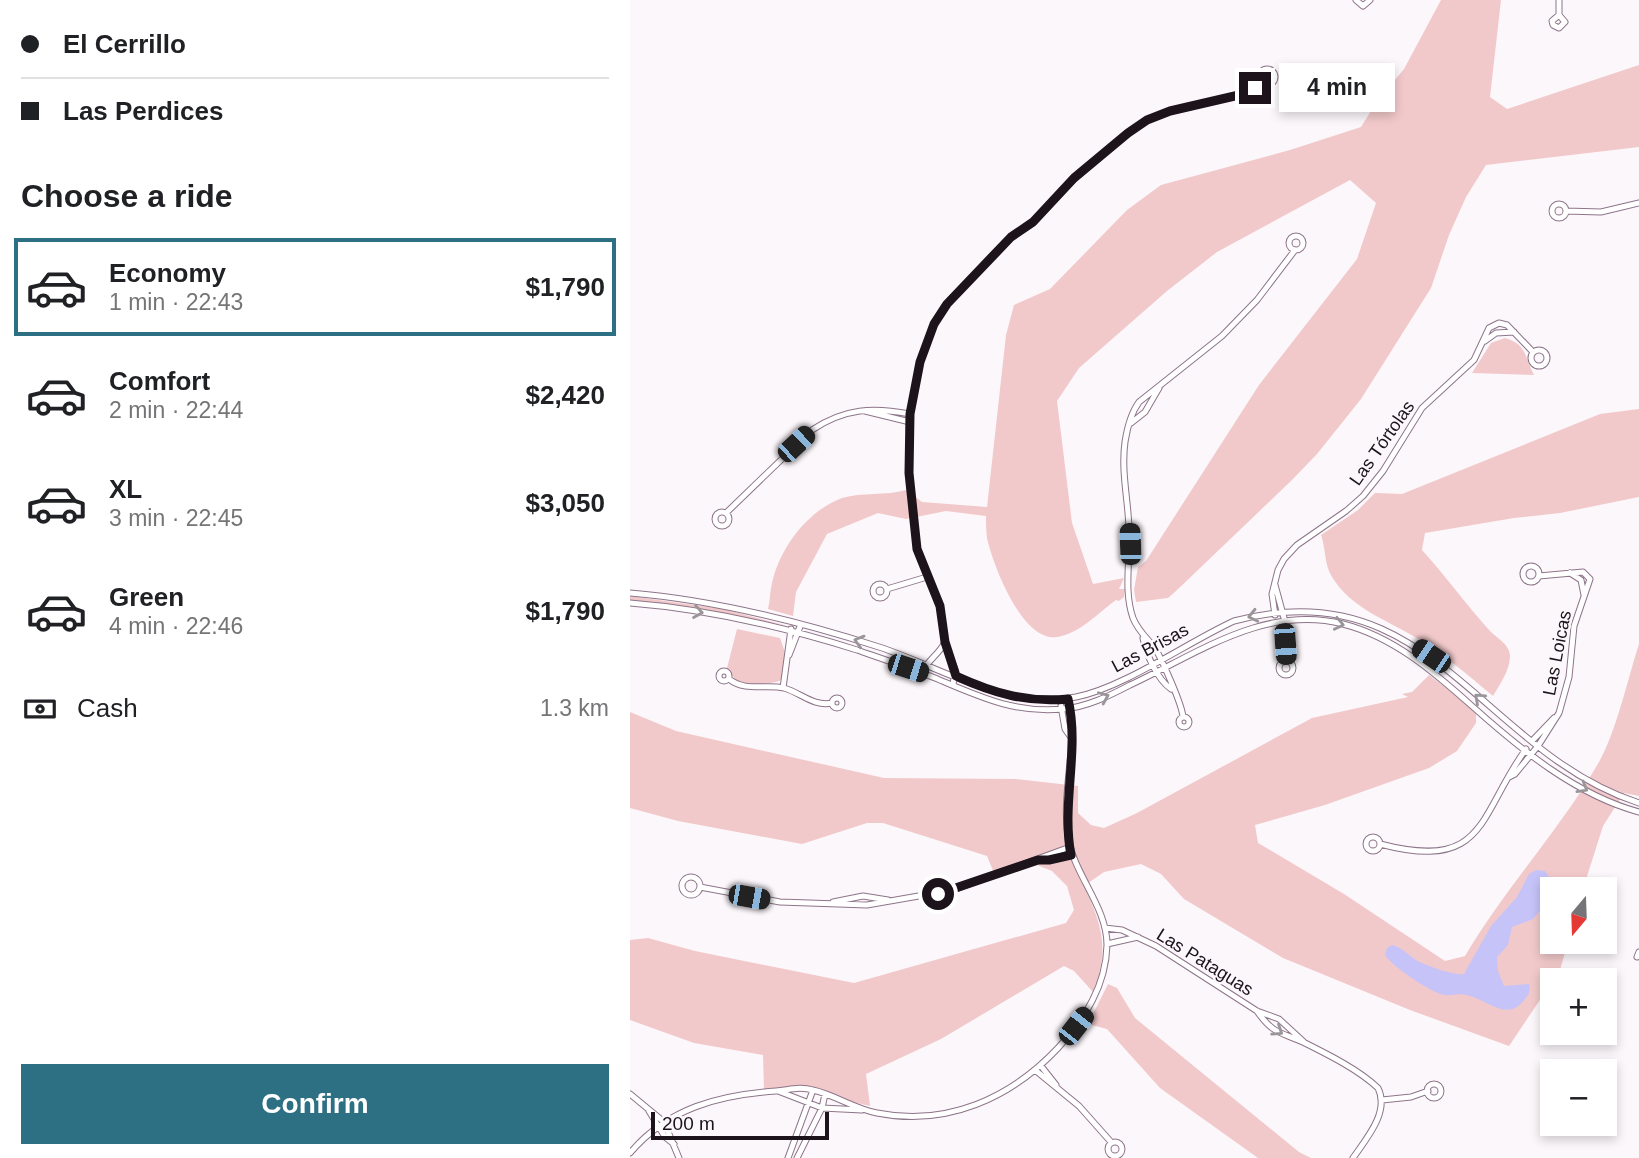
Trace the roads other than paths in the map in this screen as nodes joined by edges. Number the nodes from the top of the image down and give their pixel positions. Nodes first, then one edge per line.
1 (1356, 0) edge
2 (1370, 0) edge
3 (1559, 0) edge
4 (1559, 15) dead end
5 (1262, 82) dead end
6 (1639, 203) edge
7 (1566, 211) dead end
8 (1295, 250) dead end
9 (1533, 352) dead end
10 (1159, 388) junction
11 (865, 411) junction
12 (910, 414) junction
13 (910, 422) junction
14 (1130, 424) junction
15 (726, 513) dead end
16 (1539, 576) dead end
17 (927, 577) junction
18 (1275, 584) junction
19 (887, 589) dead end
20 (630, 593) edge
21 (630, 603) edge
22 (1282, 611) junction
23 (1274, 612) junction
24 (1281, 621) junction
25 (792, 622) junction
26 (801, 624) junction
27 (790, 631) junction
28 (798, 633) junction
29 (1143, 637) junction
30 (945, 642) junction
31 (789, 655) junction
32 (1431, 656) junction
33 (1161, 659) junction
34 (1286, 661) dead end
35 (926, 663) junction
36 (1153, 663) junction
37 (1425, 665) junction
38 (1165, 669) junction
39 (1158, 672) junction
40 (922, 673) junction
41 (956, 676) junction
42 (729, 679) dead end
43 (953, 685) junction
44 (783, 688) junction
45 (1171, 689) junction
46 (1068, 699) junction
47 (1060, 700) junction
48 (832, 703) dead end
49 (1070, 708) junction
50 (1062, 709) junction
51 (1559, 713) junction
52 (1183, 717) dead end
53 (1070, 737) junction
54 (1532, 741) junction
55 (1538, 746) junction
56 (1525, 749) junction
57 (1532, 755) junction
58 (1509, 777) junction
59 (1639, 803) edge
60 (1639, 812) edge
61 (1380, 844) dead end
62 (1070, 847) junction
63 (1071, 855) junction
64 (1038, 860) junction
65 (700, 887) dead end
66 (1105, 928) junction
67 (1138, 937) junction
68 (1107, 944) junction
69 (1257, 1011) junction
70 (1304, 1042) junction
71 (1041, 1066) junction
72 (1035, 1070) junction
73 (1056, 1086) junction
74 (813, 1090) junction
75 (778, 1091) junction
76 (1427, 1091) dead end
77 (630, 1094) edge
78 (825, 1094) junction
79 (1382, 1100) junction
80 (808, 1104) junction
81 (647, 1108) junction
82 (821, 1108) junction
83 (866, 1110) junction
84 (664, 1122) junction
85 (658, 1127) junction
86 (1111, 1142) dead end
87 (674, 1144) junction
88 (630, 1153) edge
89 (679, 1158) edge
90 (788, 1158) edge
91 (797, 1158) edge
92 (1353, 1158) edge

1 - 2 street
3 - 4 street
5 - 12 street
6 - 7 street
8 - 10 street
9 - 18 street, Las Tórtolas
10 - 14 street
10 - 14 street
11 - 12 street
11 - 13 street
11 - 15 street
12 - 13 street
13 - 17 street
14 - 29 street
16 - 51 street, Las Loicas
17 - 19 street
17 - 30 street
18 - 22 street, Las Tórtolas
18 - 23 street, Las Tórtolas
20 - 25 street, Las Brisas
21 -> 27 street, Las Brisas
22 - 23 street, Las Brisas
22 - 24 street, Las Tórtolas
22 - 32 street, Las Brisas
23 - 24 street, Las Tórtolas
23 -> 33 street, Las Brisas
24 - 34 street, Las Tórtolas
24 -> 37 street, Las Brisas
24 - 38 street, Las Brisas
25 - 26 street, Las Brisas
25 - 27 street
26 - 28 street
35 -> 26 street, Las Brisas
27 - 28 street, Las Brisas
27 - 31 street
28 - 31 street
28 - 40 street, Las Brisas
29 - 33 street
29 - 36 street
30 - 35 street
30 - 41 street
31 - 44 street
32 - 37 street
54 -> 32 street, Las Brisas
33 - 36 street, Las Brisas
33 - 38 street
35 - 40 street
35 - 41 street, Las Brisas
36 - 39 street
36 - 46 street, Las Brisas
37 - 56 street, Las Brisas
38 - 39 street, Las Brisas
38 - 45 street
39 - 45 street
49 -> 39 street, Las Brisas
40 - 43 street, Las Brisas
41 - 43 street
41 - 47 street, Las Brisas
42 - 44 street
43 - 50 street, Las Brisas
44 - 48 street
45 - 52 street
46 - 47 street, Las Brisas
46 - 49 street
47 - 50 street
49 - 50 street, Las Brisas
49 - 53 street
50 - 53 street
51 - 54 street, Las Loicas
51 - 55 street, Las Loicas
53 - 62 street
54 - 55 street, Las Brisas
54 - 56 street, Las Loicas
55 - 57 street, Las Loicas
55 - 59 street, Las Brisas
56 - 57 street, Las Brisas
56 - 58 street, Las Loicas
57 - 58 street, Las Loicas
57 -> 60 street, Las Brisas
58 - 61 street, Las Loicas
62 - 63 street
62 - 64 street
63 - 64 street
63 - 66 street
64 - 65 street
66 - 67 street, Las Pataguas
66 - 68 street
67 - 68 street, Las Pataguas
67 - 69 street, Las Pataguas
68 - 71 street
69 - 70 street, Las Pataguas
69 -> 70 street, Las Pataguas
70 - 79 street, Las Pataguas
71 - 72 street
71 - 73 street
72 - 73 street
72 - 83 street
73 - 86 street
74 - 75 street
74 - 78 street
74 - 80 street
75 - 80 street
75 - 84 street
76 - 79 street
77 - 81 street
78 - 82 street
78 - 83 street
79 - 92 street
80 - 82 street
80 - 90 street
81 - 84 street
81 - 85 street
82 - 83 street
82 - 91 street
84 - 85 street
84 - 87 street
85 - 87 street
85 - 88 street
87 - 89 street

